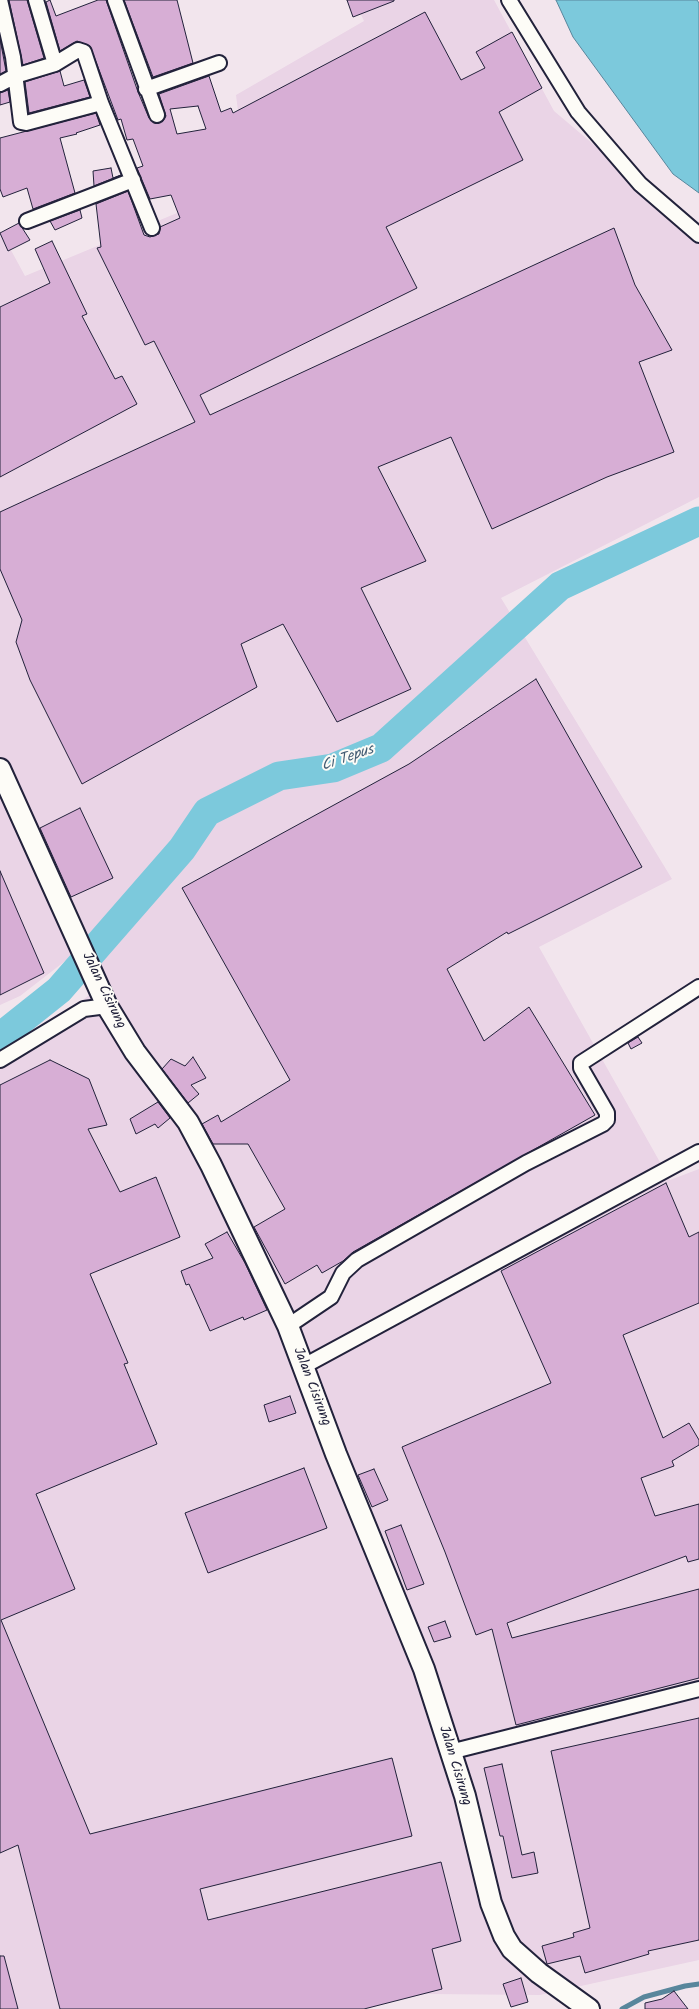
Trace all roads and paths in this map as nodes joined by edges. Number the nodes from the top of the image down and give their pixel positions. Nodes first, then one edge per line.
1 (0, 0) edge
2 (36, 0) edge
3 (115, 0) edge
4 (509, 0) edge
5 (219, 63) dead end
6 (55, 64) junction
7 (15, 76) junction
8 (0, 84) edge
9 (146, 89) junction
10 (101, 103) junction
11 (157, 115) dead end
12 (133, 180) junction
13 (27, 221) dead end
14 (152, 228) dead end
15 (699, 235) edge
16 (0, 769) edge
17 (699, 987) edge
18 (107, 1006) junction
19 (0, 1060) edge
20 (699, 1152) edge
21 (288, 1326) junction
22 (304, 1366) junction
23 (699, 1689) edge
24 (450, 1752) junction
25 (589, 2009) edge

1 - 7 street
2 - 6 street
3 - 9 street
4 - 15 street
5 - 9 street
6 - 7 street
6 - 10 street
7 - 8 street
7 - 10 street
9 - 11 street
10 - 12 street
12 - 13 street
12 - 14 street
16 - 18 main road, Jalan Cisirung
17 - 21 street
18 - 19 street
18 - 21 main road, Jalan Cisirung
20 - 22 street
21 - 22 main road, Jalan Cisirung
22 - 24 main road, Jalan Cisirung
23 - 24 street
24 - 25 main road, Jalan Cisirung

